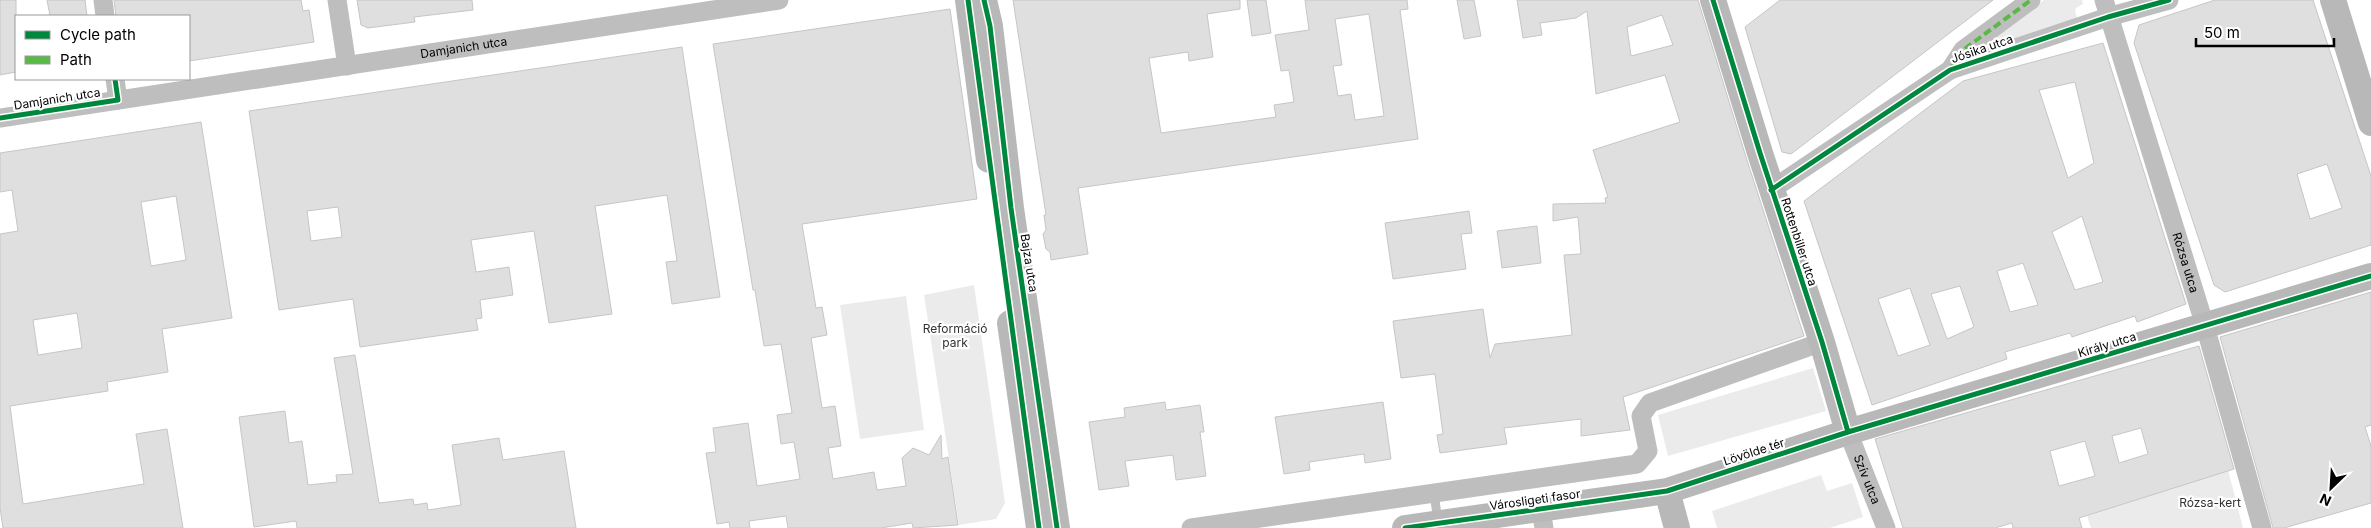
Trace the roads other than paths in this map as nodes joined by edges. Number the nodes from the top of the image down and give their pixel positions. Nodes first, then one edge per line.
1 (103, 0) edge
2 (337, 0) edge
3 (776, 0) edge
4 (968, 0) edge
5 (984, 0) edge
6 (1713, 0) edge
7 (2031, 0) edge
8 (2169, 0) edge
9 (2333, 0) edge
10 (2106, 9) edge
11 (105, 15) edge
12 (347, 66) junction
13 (1950, 70) junction
14 (114, 80) edge
15 (118, 100) junction
16 (0, 118) edge
17 (2371, 122) edge
18 (1771, 190) junction
19 (1003, 209) junction
20 (2371, 276) edge
21 (2205, 326) junction
22 (1822, 342) junction
23 (1848, 432) junction
24 (1667, 492) junction
25 (1434, 493) junction
26 (1542, 519) edge
27 (1438, 524) junction
28 (1054, 527) edge
29 (1191, 528) edge
30 (1405, 528) edge
31 (1677, 528) edge
32 (1886, 528) edge
33 (2262, 528) edge

1 - 11 street
2 - 12 street
3 - 12 street, Damjanich utca
4 - 19 street, Bajza utca
5 - 19 street, Bajza utca
6 - 18 street, Rottenbiller utca
7 - 13 street, Jósika utca
8 - 10 street, Jósika utca
9 - 17 street
10 - 13 street, Jósika utca
10 - 21 street, Rózsa utca
12 - 15 street, Damjanich utca
13 - 18 street, Jósika utca
14 - 15 street
15 - 16 street, Damjanich utca
18 - 22 street, Rottenbiller utca
19 - 28 street, Bajza utca
20 - 21 street, Király utca
21 - 23 street, Király utca
21 - 33 street, Rózsa utca
22 - 23 street, Rottenbiller utca
22 - 25 street, Városligeti fasor
23 - 24 street, Lövölde tér
23 - 32 street, Szív utca
24 - 26 street, Városligeti fasor
24 - 31 street
25 - 27 lane
25 - 29 street, Városligeti fasor
26 - 27 street, Városligeti fasor
27 - 30 street, Városligeti fasor

